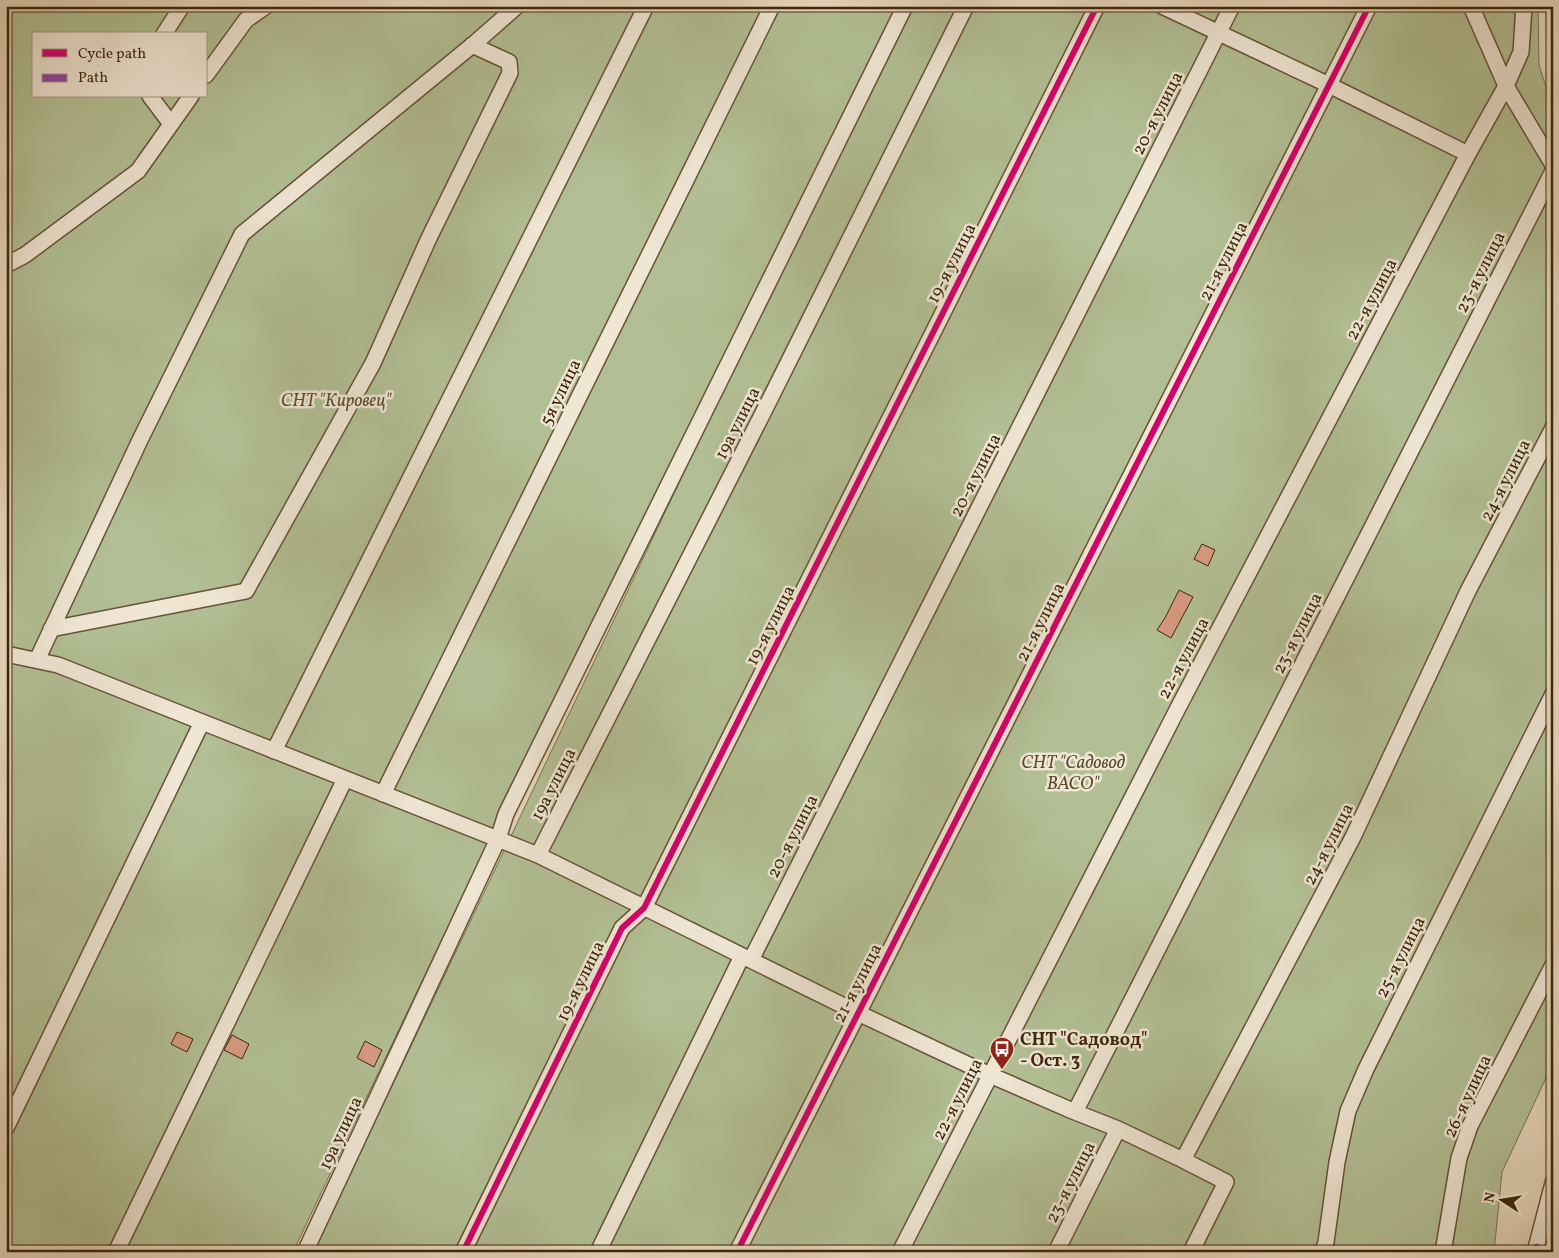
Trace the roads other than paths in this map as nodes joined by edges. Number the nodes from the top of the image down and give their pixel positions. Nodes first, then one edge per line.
1 (182, 6) edge
2 (266, 6) edge
3 (517, 6) edge
4 (646, 6) edge
5 (772, 6) edge
6 (905, 6) edge
7 (966, 6) edge
8 (1097, 6) edge
9 (1162, 6) edge
10 (1232, 6) edge
11 (1369, 6) edge
12 (1471, 6) edge
13 (1524, 6) edge
14 (165, 32) edge
15 (1218, 33) junction
16 (472, 45) junction
17 (208, 72) edge
18 (1329, 85) junction
19 (1506, 86) junction
20 (152, 98) edge
21 (190, 98) edge
22 (171, 124) junction
23 (1468, 154) junction
24 (1553, 164) edge
25 (1553, 170) edge
26 (6, 265) edge
27 (1553, 428) edge
28 (51, 629) junction
29 (6, 654) edge
30 (36, 660) junction
31 (1553, 694) edge
32 (202, 722) junction
33 (274, 751) junction
34 (345, 779) junction
35 (383, 794) junction
36 (498, 839) junction
37 (538, 855) junction
38 (644, 908) junction
39 (747, 958) junction
40 (1553, 965) edge
41 (858, 1013) junction
42 (990, 1075) junction
43 (1075, 1112) junction
44 (6, 1128) edge
45 (1118, 1129) junction
46 (1183, 1160) junction
47 (1553, 1183) edge
48 (116, 1252) edge
49 (305, 1252) edge
50 (463, 1252) edge
51 (598, 1252) edge
52 (738, 1252) edge
53 (900, 1252) edge
54 (1056, 1252) edge
55 (1191, 1252) edge
56 (1322, 1252) edge
57 (1443, 1252) edge
58 (1534, 1252) edge

1 - 14 street
2 - 17 street
3 - 16 street
4 - 33 street
5 - 35 street, 5я улица
6 - 36 street, 19а улица
7 - 37 street, 19а улица
8 - 38 street, 19-я улица
9 - 15 street
10 - 15 street, 20-я улица
11 - 18 street, 21-я улица
12 - 19 street
13 - 19 street, 22-я улица
15 - 18 street
15 - 39 street, 20-я улица
16 - 28 street
16 - 28 street
18 - 23 street
18 - 41 street, 21-я улица
19 - 23 street, 22-я улица
19 - 24 street
20 - 22 street
21 - 22 street
22 - 26 street
23 - 42 street, 22-я улица
25 - 43 street, 23-я улица
27 - 46 street, 24-я улица
28 - 30 street
29 - 30 street
30 - 32 street
31 - 56 street, 25-я улица
32 - 33 street
32 - 44 street
33 - 34 street
34 - 35 street
34 - 48 street
35 - 36 street
36 - 37 street
36 - 49 street, 19а улица
37 - 38 street
38 - 39 street
38 - 50 street, 19-я улица
39 - 41 street
39 - 51 street, 20-я улица
40 - 57 street, 26-я улица
41 - 42 street
41 - 52 street, 21-я улица
42 - 43 street
42 - 53 street, 22-я улица
43 - 45 street
45 - 46 street
45 - 54 street, 23-я улица
46 - 55 street
47 - 58 street

